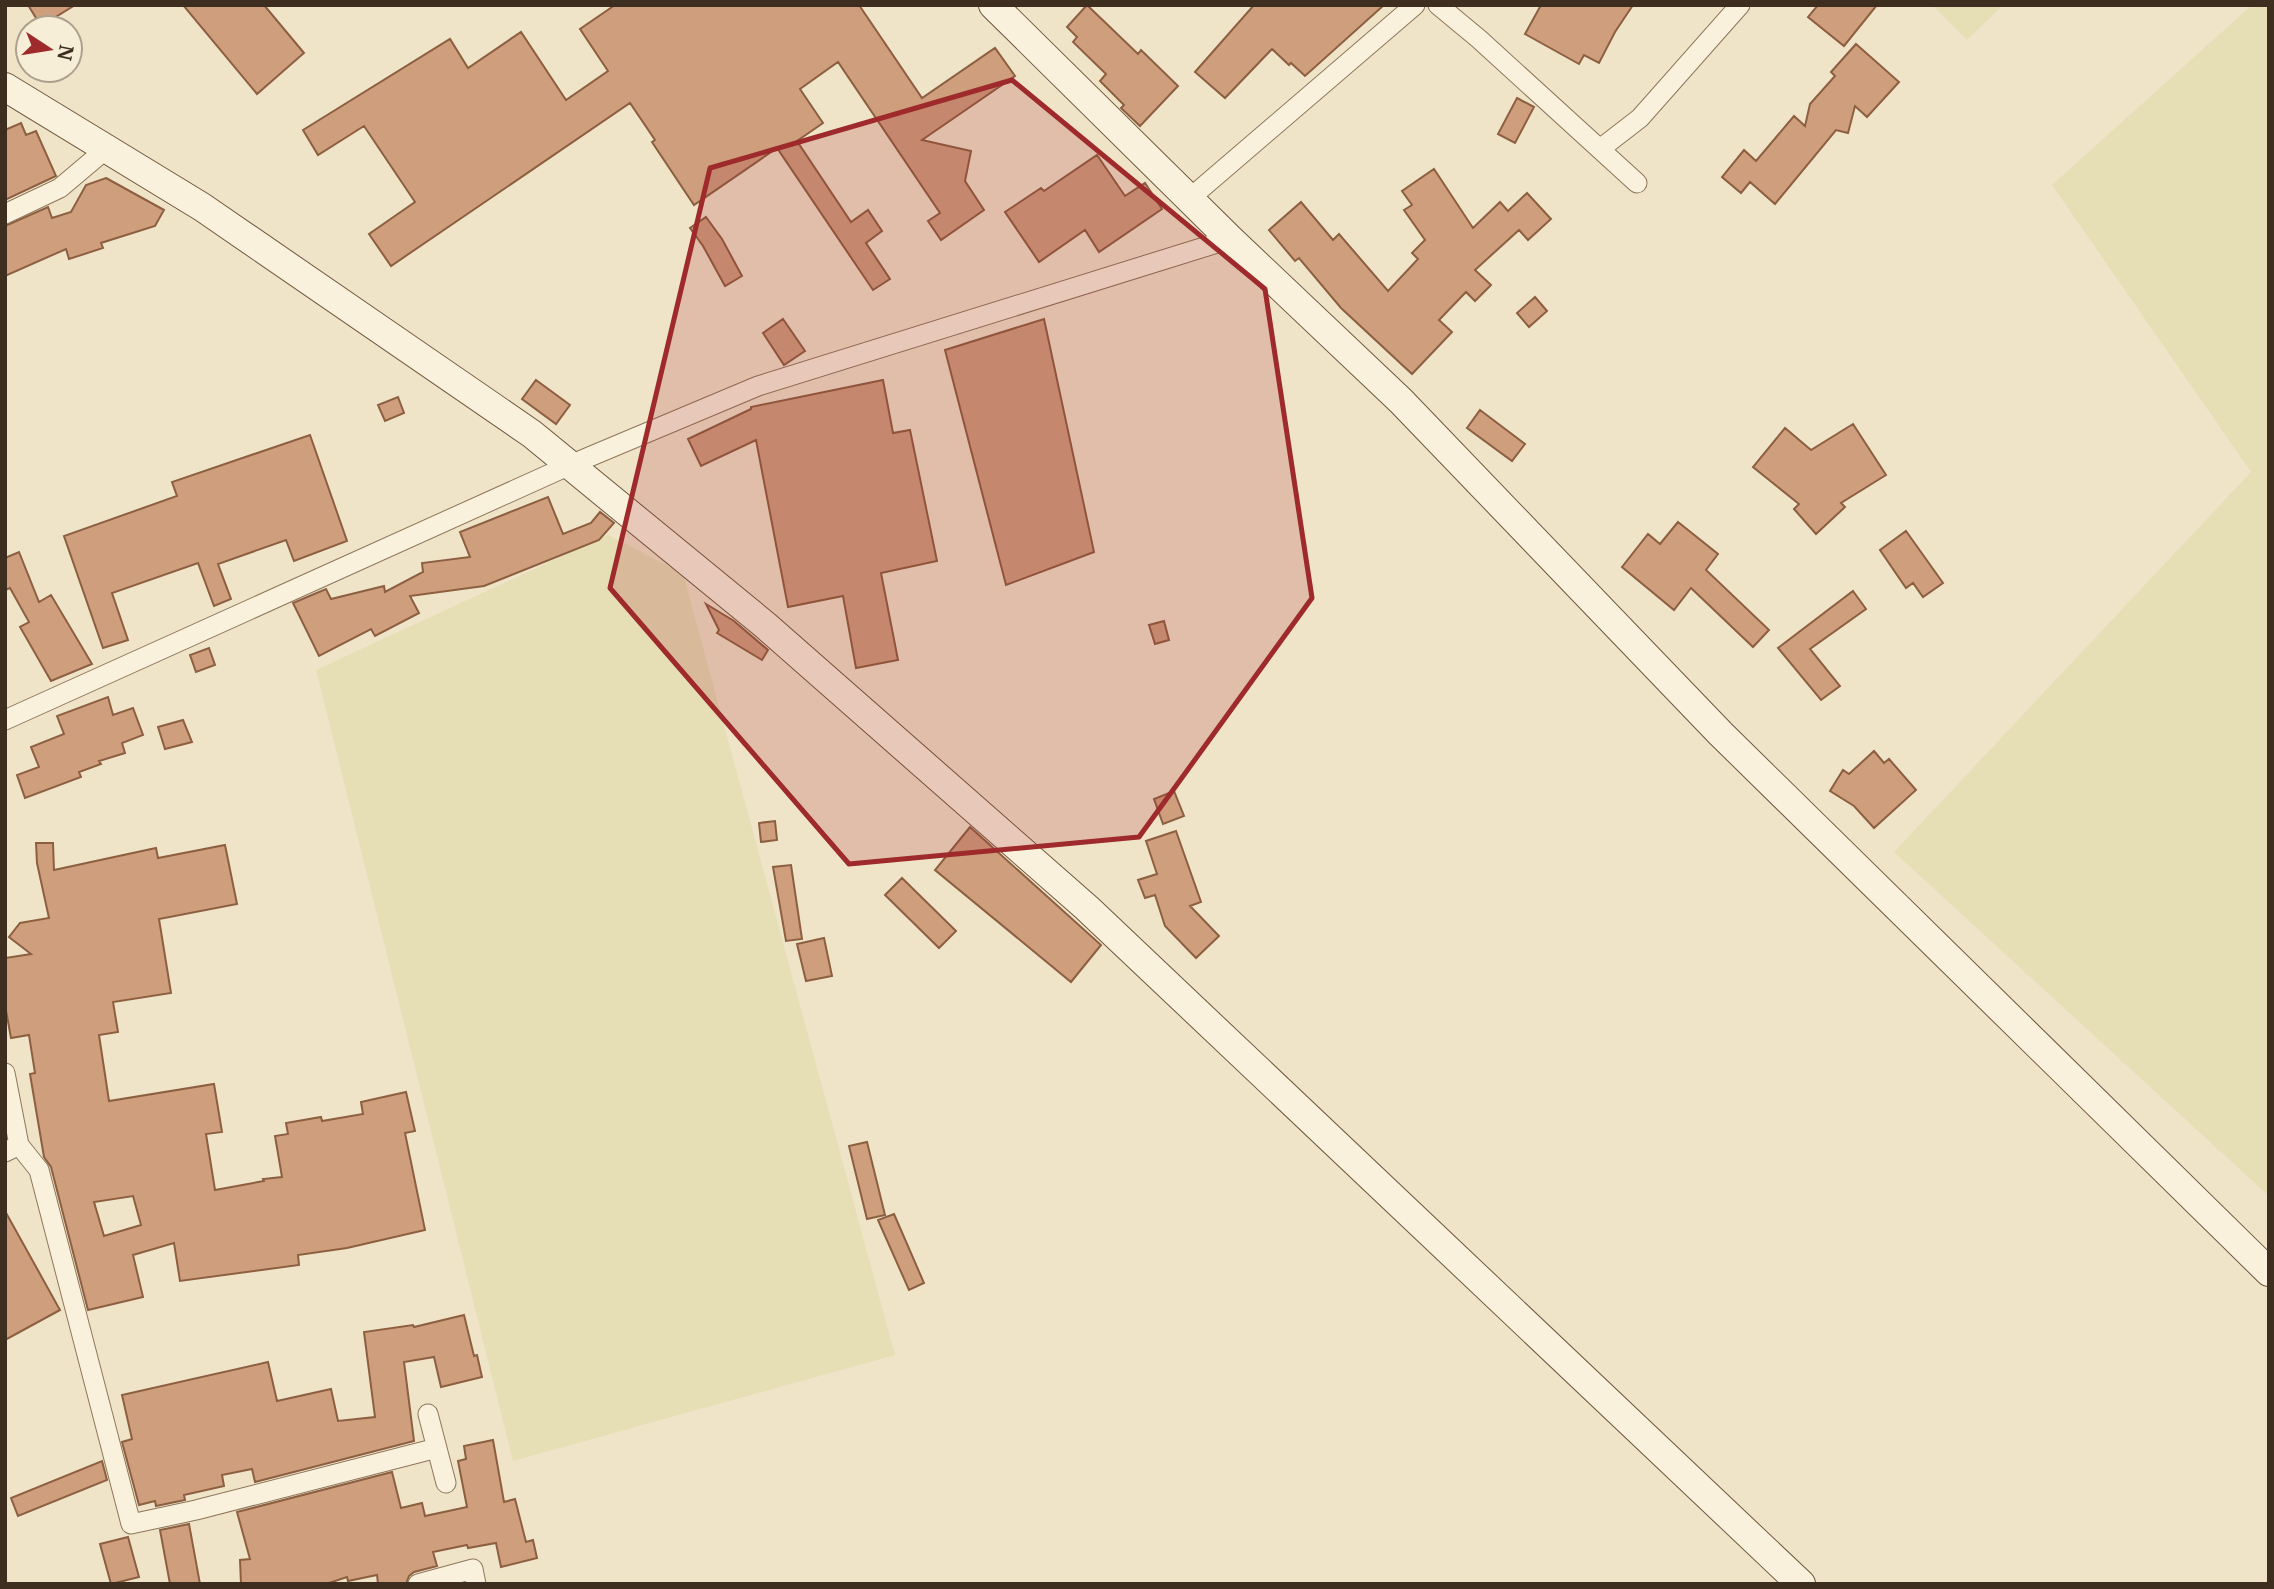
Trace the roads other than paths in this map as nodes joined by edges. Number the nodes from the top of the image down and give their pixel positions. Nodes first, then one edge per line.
1 (1415, 5) edge
2 (1438, 5) edge
3 (1740, 5) edge
4 (1002, 9) edge
5 (5, 87) edge
6 (1600, 149) junction
7 (105, 150) junction
8 (1637, 183) dead end
9 (1189, 199) junction
10 (5, 214) edge
11 (1230, 239) junction
12 (570, 465) junction
13 (5, 720) edge
14 (5, 1073) edge
15 (12, 1148) edge
16 (2269, 1272) edge
17 (428, 1414) dead end
18 (437, 1448) junction
19 (446, 1483) dead end
20 (418, 1584) edge
21 (476, 1584) edge
22 (1801, 1584) edge

1 - 9 street
2 - 6 street
3 - 6 street
4 - 9 main road
5 - 7 main road
6 - 8 street
7 - 10 street
7 - 12 main road
9 - 11 main road
11 - 12 street
11 - 16 main road
12 - 13 street
12 - 22 main road
14 - 15 street
15 - 18 street
17 - 18 street
18 - 19 street
20 - 21 street

